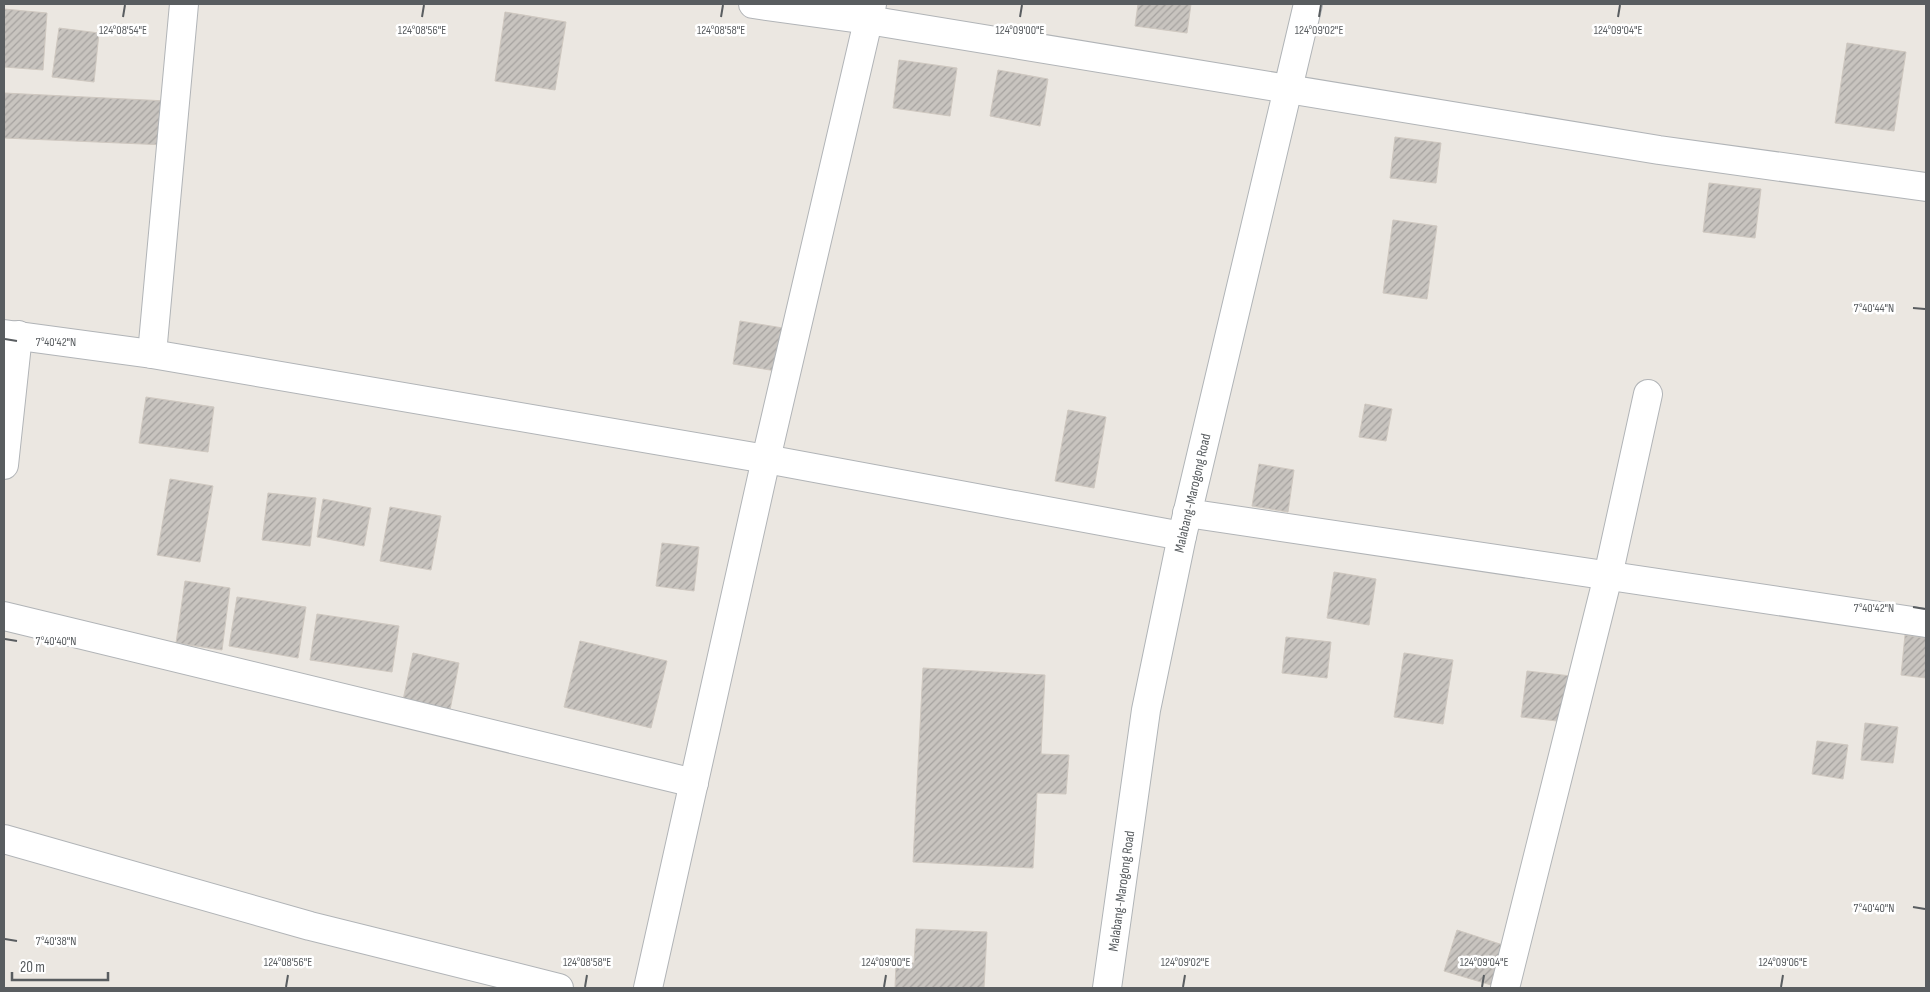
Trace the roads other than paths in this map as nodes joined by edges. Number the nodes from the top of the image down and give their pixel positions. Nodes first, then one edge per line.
1 (184, 4) edge
2 (753, 4) edge
3 (1308, 4) edge
4 (870, 12) edge
5 (1287, 88) junction
6 (1926, 187) edge
7 (11, 335) edge
8 (152, 354) junction
9 (1648, 394) dead end
10 (766, 459) junction
11 (4, 465) edge
12 (1184, 524) junction
13 (1608, 576) junction
14 (4, 616) edge
15 (1926, 623) edge
16 (694, 783) junction
17 (4, 839) edge
18 (559, 988) edge
19 (648, 988) edge
20 (1108, 988) edge
21 (1505, 988) edge

1 - 8 street
2 - 4 street
3 - 5 street, Malabang-Marogong Road
4 - 5 street
4 - 10 street
5 - 6 street
5 - 12 street, Malabang-Marogong Road
7 - 8 street
7 - 11 street
8 - 10 street
9 - 13 street
10 - 12 street
10 - 16 street
12 - 13 street
12 - 20 street, Malabang-Marogong Road
13 - 15 street
13 - 21 street
14 - 16 street
16 - 19 street
17 - 18 street

